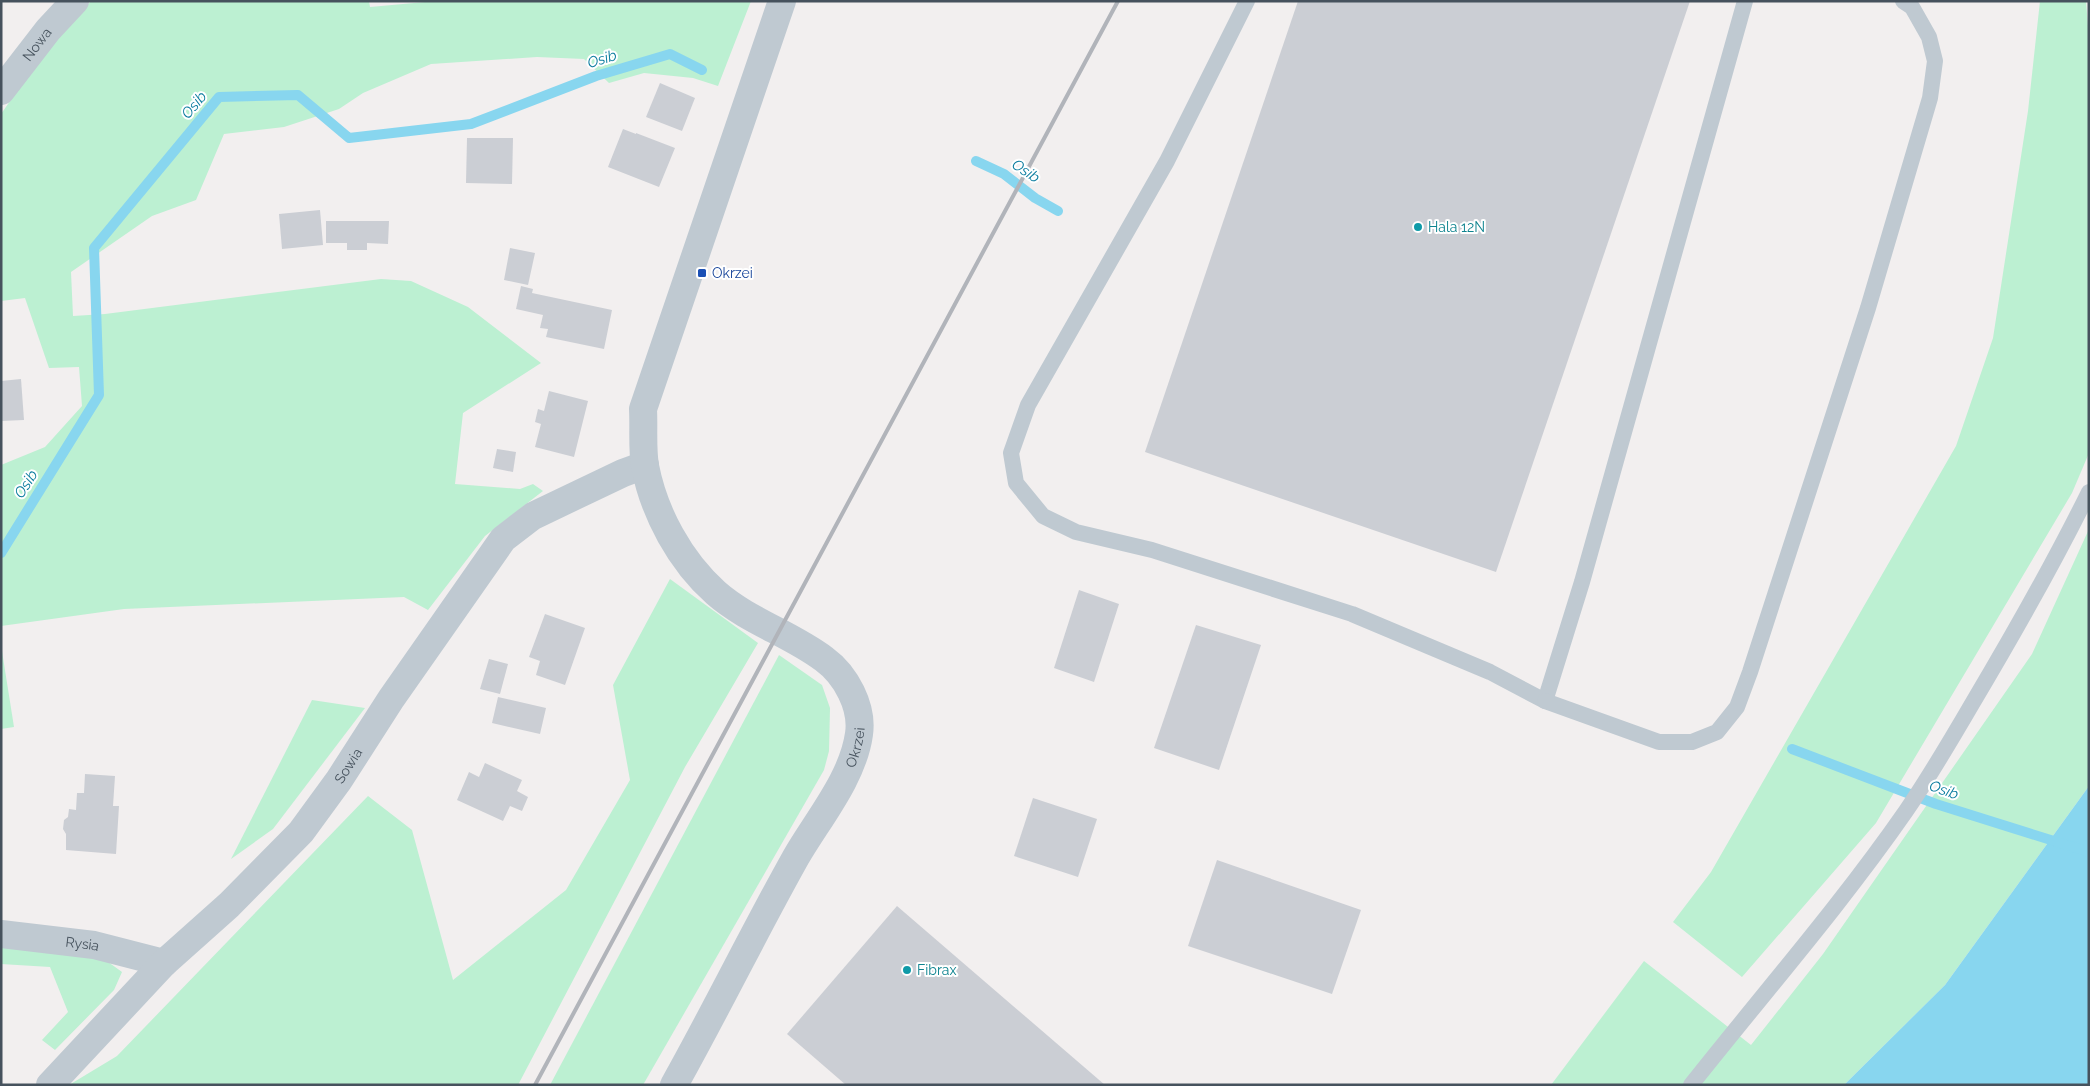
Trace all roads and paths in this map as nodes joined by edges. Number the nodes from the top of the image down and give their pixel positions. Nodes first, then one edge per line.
1 (75, 1) edge
2 (782, 1) edge
3 (1247, 1) edge
4 (1746, 1) edge
5 (1903, 1) edge
6 (1, 91) edge
7 (645, 465) junction
8 (2089, 492) edge
9 (1545, 701) junction
10 (1, 934) edge
11 (164, 963) junction
12 (50, 1085) edge
13 (674, 1085) edge
14 (1691, 1085) edge

1 - 6 street, Nowa
2 - 7 street, Okrzei
3 - 9 lane
4 - 9 lane
5 - 9 lane
7 - 11 street, Sowia
7 - 13 street, Okrzei
8 - 14 lane
10 - 11 street, Rysia
11 - 12 street, Sowia

